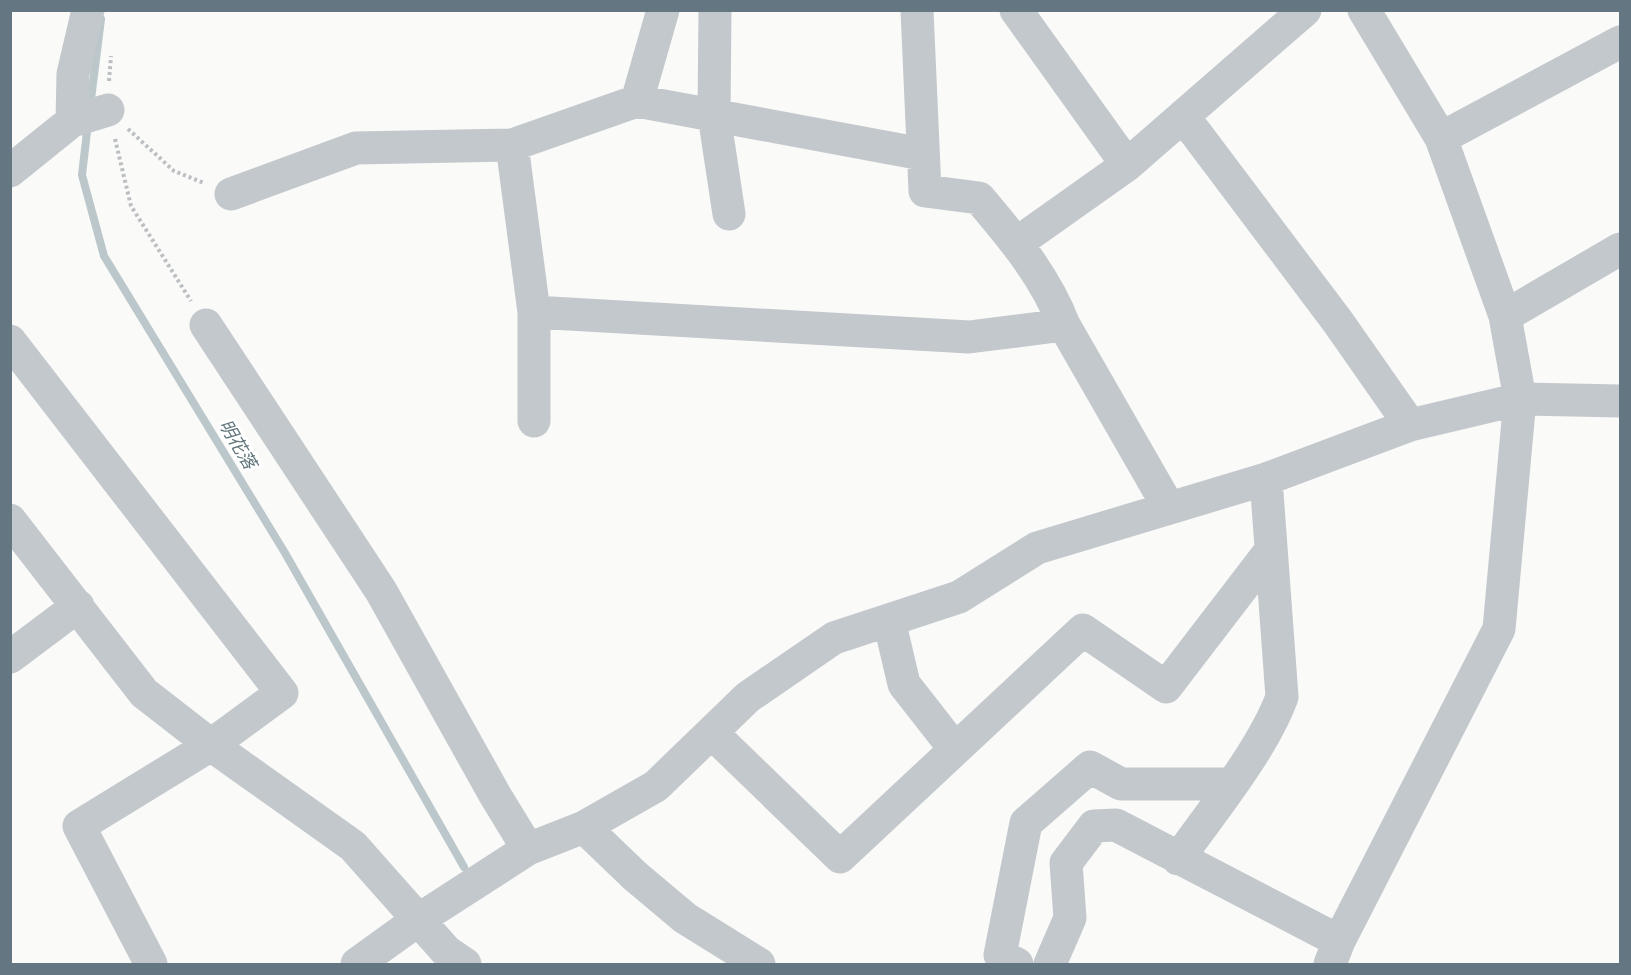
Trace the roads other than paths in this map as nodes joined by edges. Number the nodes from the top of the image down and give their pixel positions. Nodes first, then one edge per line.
1 (87, 10) edge
2 (663, 10) edge
3 (715, 10) edge
4 (916, 10) edge
5 (1305, 10) edge
6 (1364, 10) edge
7 (1029, 15) edge
8 (1620, 42) edge
9 (637, 101) junction
10 (108, 110) road end
11 (714, 115) junction
12 (1183, 116) junction
13 (72, 121) junction
14 (1441, 138) junction
15 (512, 145) junction
16 (922, 154) junction
17 (1127, 165) junction
18 (10, 171) edge
19 (231, 194) road end
20 (729, 214) dead end
21 (1017, 243) junction
22 (1620, 249) edge
23 (534, 312) junction
24 (1505, 316) junction
25 (206, 325) road end
26 (1064, 325) junction
27 (10, 340) edge
28 (1521, 399) junction
29 (1620, 401) edge
30 (534, 421) dead end
31 (1410, 425) junction
32 (1266, 479) junction
33 (1169, 508) junction
34 (10, 520) edge
35 (1271, 550) junction
36 (78, 606) junction
37 (889, 620) junction
38 (10, 657) edge
39 (712, 732) junction
40 (211, 745) junction
41 (954, 748) junction
42 (1231, 784) junction
43 (584, 827) junction
44 (528, 849) junction
45 (1178, 859) junction
46 (418, 920) junction
47 (1335, 953) edge
48 (451, 960) edge
49 (151, 964) edge
50 (357, 964) edge
51 (759, 964) edge
52 (1017, 964) edge
53 (1050, 964) edge

1 - 13 street
2 - 9 street
3 - 11 street
4 - 16 street
5 - 12 street
6 - 14 street
7 - 17 street
8 - 14 street
9 - 11 street
9 - 15 street
10 - 13 street
11 - 16 street
11 - 20 street
12 - 17 street
12 - 31 street
13 - 18 street
14 - 24 street
15 - 19 street
15 - 23 street
16 - 21 street
17 - 21 street
21 - 26 street
22 - 24 street
23 - 26 street
23 - 30 street
24 - 28 street
25 - 44 street
26 - 33 street
27 - 40 street
28 - 29 street
28 - 31 street
28 - 47 street
31 - 32 street
32 - 33 street
32 - 35 street
33 - 37 street
34 - 36 street
35 - 41 street
35 - 42 street
36 - 38 street
36 - 40 street
37 - 39 street
37 - 41 street
39 - 41 street
39 - 43 street
40 - 46 street
40 - 49 street
42 - 45 street
42 - 52 street
43 - 44 street
43 - 51 street
44 - 46 street
45 - 47 street
45 - 53 street
46 - 48 street
46 - 50 street

